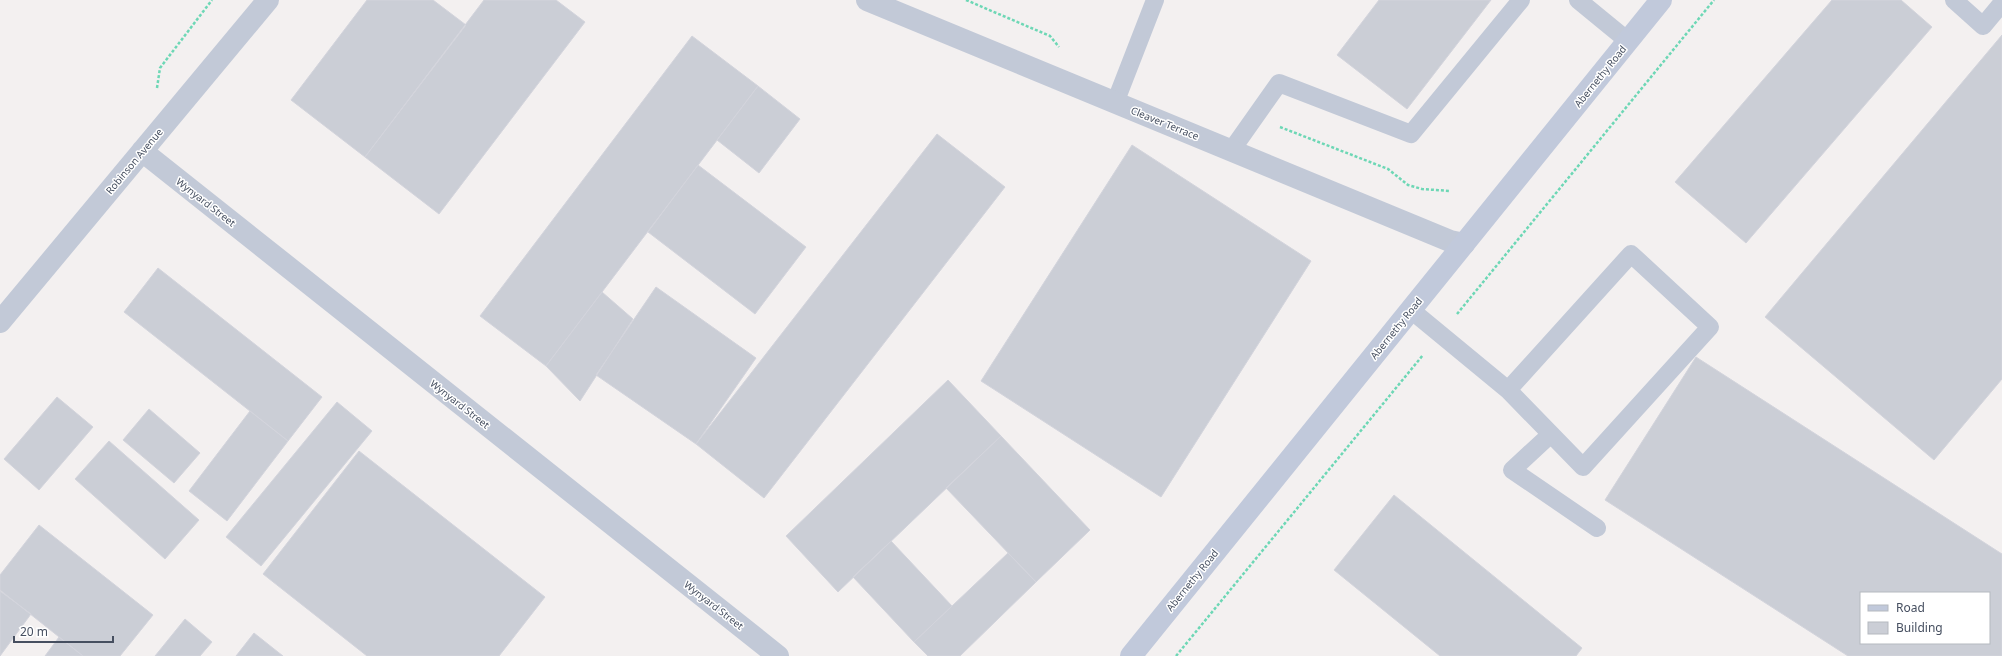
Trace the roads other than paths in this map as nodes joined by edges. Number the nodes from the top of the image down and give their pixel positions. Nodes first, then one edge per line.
1 (268, 0) edge
2 (867, 0) edge
3 (1155, 0) edge
4 (1521, 0) edge
5 (1578, 0) edge
6 (1661, 0) edge
7 (1954, 0) edge
8 (2002, 3) edge
9 (1628, 41) junction
10 (1115, 103) junction
11 (1231, 150) junction
12 (142, 152) junction
13 (1464, 244) junction
14 (1411, 310) junction
15 (0, 322) edge
16 (1508, 390) junction
17 (1551, 434) junction
18 (1597, 528) dead end
19 (1133, 655) edge
20 (778, 656) edge

1 - 12 street, Robinson Avenue
2 - 10 street, Cleaver Terrace
3 - 10 lane
4 - 11 lane
5 - 9 lane
6 - 9 street, Abernethy Road
7 - 8 lane
9 - 13 street, Abernethy Road
10 - 11 street, Cleaver Terrace
11 - 13 street, Cleaver Terrace
12 - 15 street, Robinson Avenue
12 - 20 street, Wynyard Street
13 - 14 street, Abernethy Road
14 - 16 lane
14 - 19 street, Abernethy Road
16 - 17 lane
16 - 17 lane
17 - 18 lane

